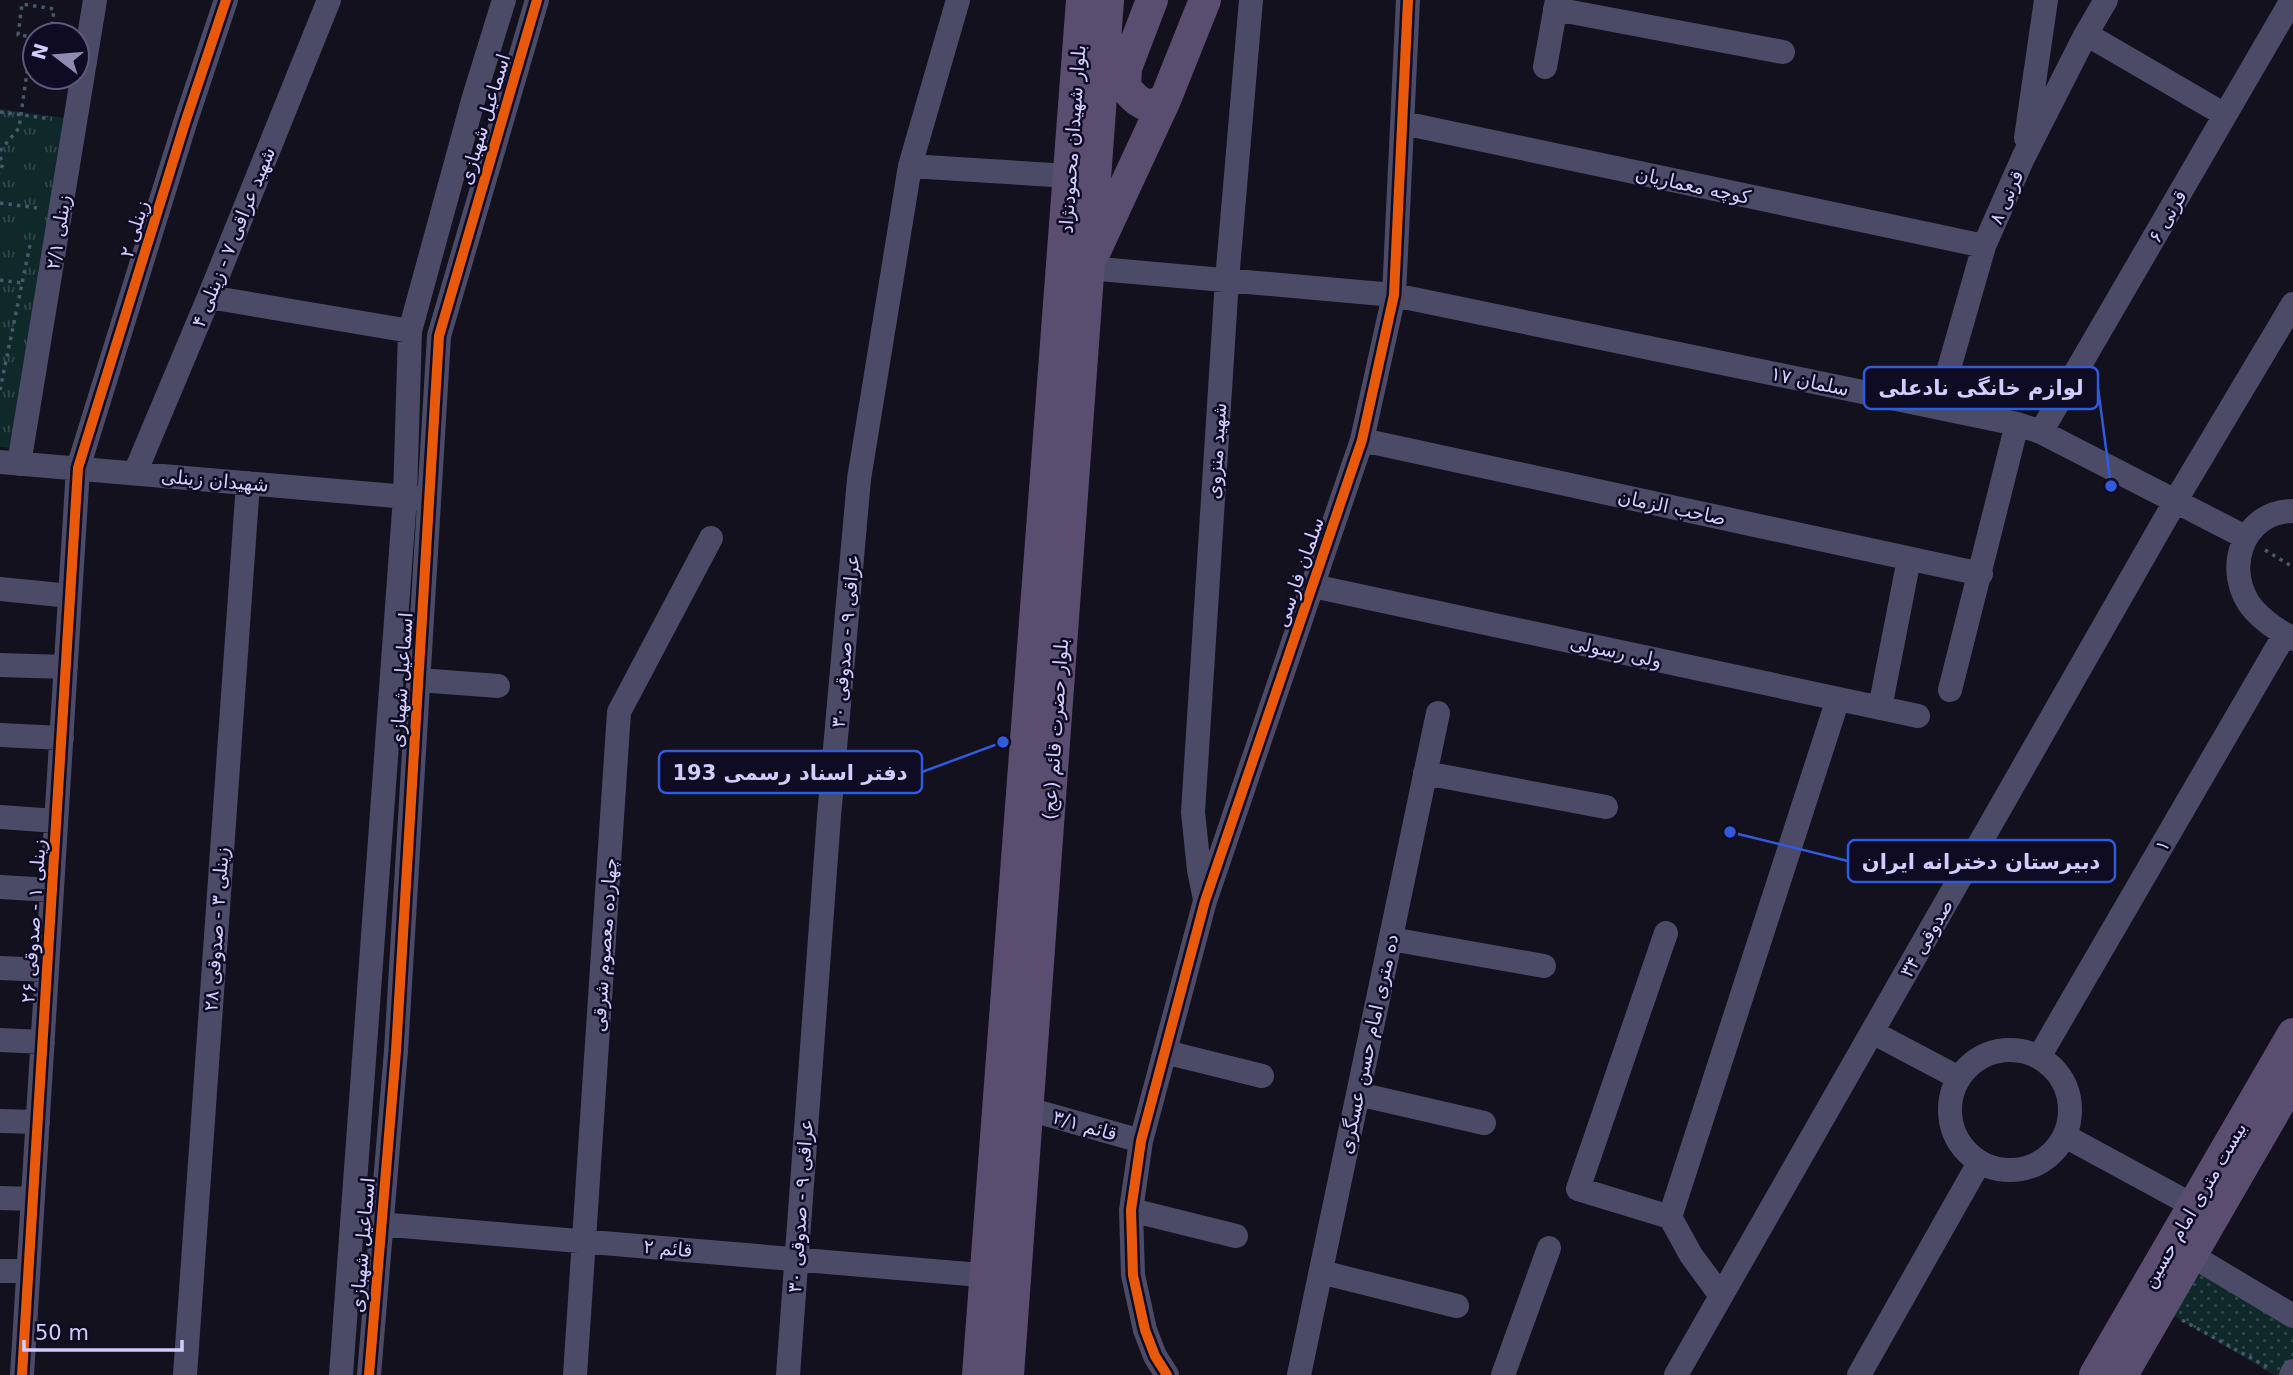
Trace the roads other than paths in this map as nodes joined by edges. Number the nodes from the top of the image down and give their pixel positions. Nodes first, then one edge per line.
1 (95, 0) edge
2 (226, 0) edge
3 (329, 0) edge
4 (504, 0) edge
5 (537, 0) edge
6 (958, 0) edge
7 (1083, 0) edge
8 (1108, 0) edge
9 (1152, 0) edge
10 (1205, 0) edge
11 (1251, 0) edge
12 (1408, 0) edge
13 (2046, 0) edge
14 (2106, 0) edge
15 (2292, 0) edge
16 (1556, 5) edge
17 (2086, 34) junction
18 (1783, 52) dead end
19 (1545, 67) dead end
20 (1165, 100) junction
21 (2225, 115) junction
22 (1403, 123) junction
23 (2023, 158) junction
24 (910, 166) junction
25 (1069, 176) junction
26 (1984, 246) junction
27 (1074, 273) junction
28 (1227, 280) junction
29 (1394, 295) junction
30 (209, 297) junction
31 (2293, 304) edge
32 (410, 331) junction
33 (1938, 407) junction
34 (2017, 424) junction
35 (2041, 432) junction
36 (1362, 440) junction
37 (10, 463) edge
38 (78, 468) junction
39 (135, 473) junction
40 (248, 483) junction
41 (405, 497) junction
42 (430, 499) junction
43 (2176, 500) junction
44 (2293, 511) edge
45 (2245, 537) junction
46 (711, 538) dead end
47 (1909, 559) junction
48 (1981, 574) junction
49 (1313, 586) junction
50 (0, 589) edge
51 (70, 596) junction
52 (2289, 637) edge
53 (0, 665) edge
54 (66, 667) junction
55 (419, 680) junction
56 (498, 686) dead end
57 (1950, 690) dead end
58 (1838, 699) junction
59 (1880, 708) junction
60 (1438, 713) dead end
61 (1918, 716) dead end
62 (0, 735) edge
63 (62, 738) junction
64 (1425, 773) junction
65 (1606, 807) dead end
66 (0, 817) edge
67 (56, 821) junction
68 (0, 887) edge
69 (52, 890) junction
70 (1205, 901) junction
71 (1666, 933) dead end
72 (1391, 939) junction
73 (1544, 966) dead end
74 (0, 968) edge
75 (47, 970) junction
76 (1872, 1032) junction
77 (2293, 1034) edge
78 (0, 1040) edge
79 (43, 1042) junction
80 (1165, 1052) junction
81 (2039, 1057) junction
82 (1262, 1076) dead end
83 (1959, 1078) junction
84 (2293, 1079) edge
85 (1358, 1094) junction
86 (1028, 1109) junction
87 (0, 1121) edge
88 (38, 1122) junction
89 (1484, 1123) dead end
90 (2065, 1136) junction
91 (1141, 1141) junction
92 (1979, 1163) junction
93 (0, 1198) edge
94 (33, 1199) junction
95 (2194, 1206) junction
96 (1131, 1210) junction
97 (1670, 1217) junction
98 (352, 1222) junction
99 (382, 1224) junction
100 (1236, 1236) dead end
101 (584, 1241) junction
102 (1549, 1248) dead end
103 (2182, 1249) junction
104 (796, 1259) junction
105 (0, 1271) edge
106 (28, 1271) junction
107 (1321, 1272) junction
108 (984, 1275) junction
109 (1015, 1278) junction
110 (1721, 1296) junction
111 (1457, 1306) dead end
112 (2293, 1316) edge
113 (15, 1360) edge
114 (185, 1375) edge
115 (341, 1375) edge
116 (369, 1375) edge
117 (575, 1375) edge
118 (788, 1375) edge
119 (978, 1375) edge
120 (1008, 1375) edge
121 (1167, 1375) edge
122 (1299, 1375) edge
123 (1503, 1375) edge
124 (1676, 1375) edge
125 (1859, 1375) edge
126 (2095, 1375) edge
127 (2122, 1375) edge

1 - 37 street, زینلی ۲/۱
2 - 38 street, زینلی ۲
3 - 30 street, شهید عراقی ۷ - زینلی ۴
4 - 32 street, اسماعیل شهبازی
5 - 42 street, اسماعیل شهبازی
6 - 24 street, عراقی ۹ - صدوقی ۳۰
7 - 25 main road, بلوار شهیدان محمودنژاد
8 - 27 main road, بلوار شهیدان محمودنژاد
9 - 20 main road
10 - 20 main road, بلوار حضرت قائم (عج)
11 - 28 street, شهید منزوی
12 - 22 street, سلمان فارسی
13 - 23 street
14 - 17 street, قرنی ۸
15 - 21 street, قرنی ۶
16 - 18 street
16 - 19 street
17 - 21 street
17 - 23 street, قرنی ۸
20 - 27 main road, بلوار حضرت قائم (عج)
21 - 35 street, قرنی ۶
22 - 26 street, کوچه معماریان
22 - 29 street, سلمان فارسی
23 - 26 street, قرنی ۸
24 - 25 street
24 - 104 street, عراقی ۹ - صدوقی ۳۰
25 - 27 main road, بلوار شهیدان محمودنژاد
26 - 33 street, قرنی ۸
27 - 28 street, سلمان ۱۷
27 - 86 main road, بلوار حضرت قائم (عج)
27 - 108 main road, بلوار حضرت قائم (عج)
28 - 29 street, سلمان ۱۷
28 - 70 street, شهید منزوی
29 - 33 street, سلمان ۱۷
29 - 36 street, سلمان فارسی
30 - 32 street
30 - 39 street, شهید عراقی ۷ - زینلی ۴
31 - 43 street, صدوقی ۳۴
32 - 41 street, اسماعیل شهبازی
33 - 34 street, سلمان ۱۷
34 - 35 street, سلمان ۱۷
34 - 48 street
35 - 43 street, سلمان ۱۷
36 - 47 street, صاحب الزمان
36 - 49 street, سلمان فارسی
37 - 38 street, شهیدان زینلی
38 - 39 street, شهیدان زینلی
38 - 51 street, زینلی ۱ - صدوقی ۲۶
39 - 40 street, شهیدان زینلی
40 - 41 street, شهیدان زینلی
40 - 114 street, زینلی ۳ - صدوقی ۲۸
41 - 42 street, شهیدان زینلی
41 - 98 street, اسماعیل شهبازی
42 - 55 street, اسماعیل شهبازی
43 - 45 street, سلمان ۱۷
43 - 76 street, صدوقی ۳۴
44 - 45 street
45 - 52 street
46 - 101 street, چهارده معصوم شرقی
47 - 48 street, صاحب الزمان
47 - 59 street
48 - 57 street
49 - 58 street, ولی رسولی
49 - 70 street, سلمان فارسی
50 - 51 street
51 - 54 street, زینلی ۱ - صدوقی ۲۶
52 - 81 street, ۱
53 - 54 street
54 - 63 street, زینلی ۱ - صدوقی ۲۶
55 - 56 street
55 - 99 street, اسماعیل شهبازی
58 - 59 street, ولی رسولی
58 - 97 street
59 - 61 street, ولی رسولی
60 - 64 street, ده متری امام حسن عسگری
62 - 63 street
63 - 67 street, زینلی ۱ - صدوقی ۲۶
64 - 65 street
64 - 72 street, ده متری امام حسن عسگری
66 - 67 street
67 - 69 street, زینلی ۱ - صدوقی ۲۶
68 - 69 street
69 - 75 street, زینلی ۱ - صدوقی ۲۶
70 - 80 street, سلمان فارسی
71 - 97 street
72 - 73 street
72 - 85 street, ده متری امام حسن عسگری
74 - 75 street
75 - 79 street, زینلی ۱ - صدوقی ۲۶
76 - 83 street
76 - 110 street, صدوقی ۳۴
77 - 95 main road, بیست متری امام حسین
78 - 79 street
79 - 88 street, زینلی ۱ - صدوقی ۲۶
80 - 82 street
80 - 91 street, سلمان فارسی
81 - 83 street
81 - 90 street
83 - 92 street
84 - 103 main road, بیست متری امام حسین
85 - 89 street
85 - 107 street, ده متری امام حسن عسگری
86 - 91 street, قائم ۳/۱
86 - 109 main road, بلوار حضرت قائم (عج)
87 - 88 street
88 - 94 street, زینلی ۱ - صدوقی ۲۶
90 - 92 street
90 - 95 street
91 - 96 street, سلمان فارسی
92 - 125 street
93 - 94 street
94 - 106 street, زینلی ۱ - صدوقی ۲۶
95 - 103 main road, بیست متری امام حسین
96 - 100 street
96 - 121 street, سلمان فارسی
97 - 110 street
98 - 99 street, قائم ۲
98 - 115 street, اسماعیل شهبازی
99 - 101 street, قائم ۲
99 - 116 street, اسماعیل شهبازی
101 - 104 street, قائم ۲
101 - 117 street, چهارده معصوم شرقی
102 - 123 street
103 - 112 street
103 - 126 main road, بیست متری امام حسین
103 - 127 main road, بیست متری امام حسین
104 - 108 street, قائم ۲
104 - 118 street, عراقی ۹ - صدوقی ۳۰
105 - 106 street
106 - 113 street, زینلی ۱ - صدوقی ۲۶
107 - 111 street
107 - 122 street, ده متری امام حسن عسگری
108 - 109 street, قائم ۲
108 - 119 main road, بلوار حضرت قائم (عج)
109 - 120 main road, بلوار حضرت قائم (عج)
110 - 124 street, صدوقی ۳۴

